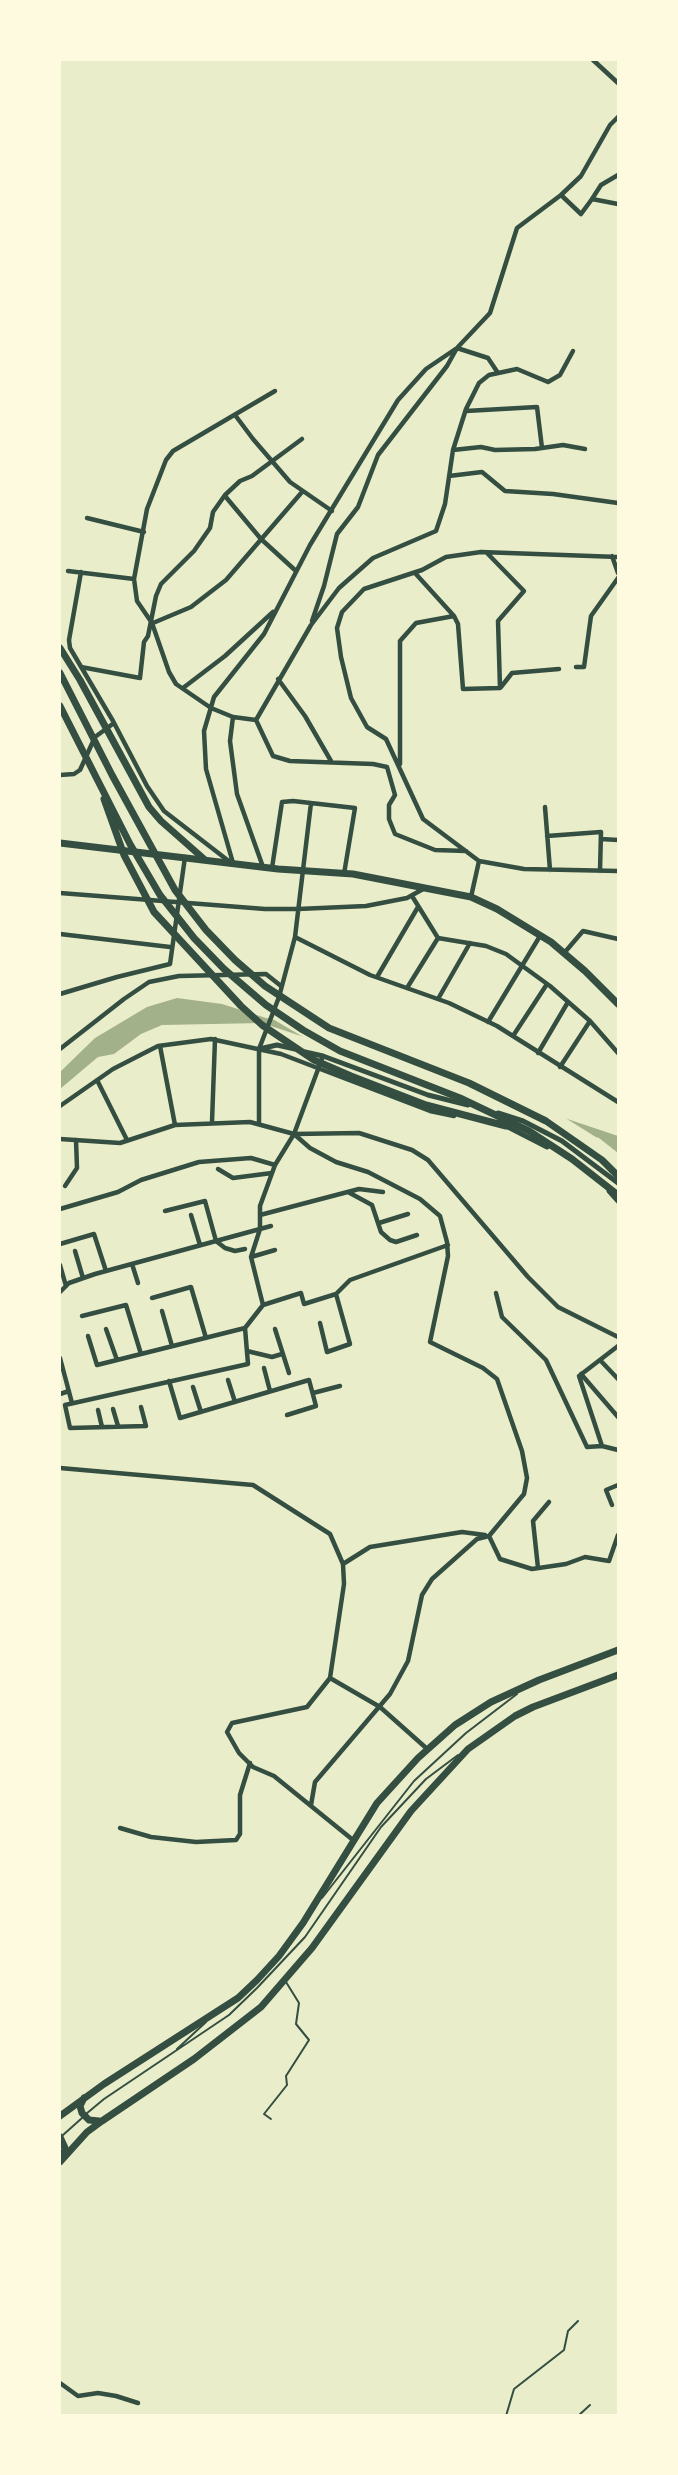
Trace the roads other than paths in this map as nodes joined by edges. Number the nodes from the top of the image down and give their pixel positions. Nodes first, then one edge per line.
1 (593, 60) edge
2 (618, 83) edge
3 (618, 117) edge
4 (618, 174) edge
5 (561, 195) junction
6 (592, 200) junction
7 (618, 204) edge
8 (457, 348) junction
9 (573, 351) dead end
10 (498, 373) junction
11 (275, 391) dead end
12 (466, 411) junction
13 (235, 415) junction
14 (302, 439) dead end
15 (542, 448) junction
16 (585, 449) dead end
17 (453, 450) junction
18 (272, 461) junction
19 (449, 476) junction
20 (302, 492) junction
21 (225, 495) junction
22 (618, 503) edge
23 (332, 510) junction
24 (87, 518) dead end
25 (144, 532) junction
26 (261, 539) junction
27 (486, 552) junction
28 (615, 557) edge
29 (68, 571) dead end
30 (296, 571) junction
31 (81, 572) junction
32 (414, 573) junction
33 (618, 573) edge
34 (134, 579) junction
35 (618, 579) edge
36 (276, 609) junction
37 (454, 615) junction
38 (152, 623) junction
39 (311, 625) junction
40 (60, 648) edge
41 (81, 667) junction
42 (576, 667) dead end
43 (559, 669) dead end
44 (60, 673) edge
45 (278, 679) junction
46 (183, 688) junction
47 (500, 688) junction
48 (60, 706) edge
49 (211, 708) junction
50 (233, 717) junction
51 (256, 720) junction
52 (114, 723) junction
53 (332, 762) junction
54 (400, 765) junction
55 (60, 775) edge
56 (100, 781) junction
57 (311, 803) junction
58 (545, 807) dead end
59 (547, 836) junction
60 (601, 839) junction
61 (618, 840) edge
62 (60, 844) edge
63 (466, 851) junction
64 (185, 857) junction
65 (204, 859) junction
66 (479, 860) junction
67 (233, 864) junction
68 (268, 868) junction
69 (550, 870) junction
70 (303, 871) junction
71 (600, 871) junction
72 (618, 871) edge
73 (344, 874) junction
74 (426, 888) junction
75 (60, 893) edge
76 (412, 896) junction
77 (471, 897) junction
78 (179, 903) junction
79 (418, 907) junction
80 (298, 909) junction
81 (60, 934) edge
82 (540, 934) junction
83 (295, 937) junction
84 (439, 938) junction
85 (618, 939) edge
86 (470, 943) junction
87 (170, 947) junction
88 (565, 952) junction
89 (523, 965) junction
90 (377, 978) junction
91 (547, 984) junction
92 (281, 986) junction
93 (407, 988) junction
94 (60, 994) edge
95 (438, 999) junction
96 (568, 1002) junction
97 (618, 1004) edge
98 (590, 1021) junction
99 (488, 1022) junction
100 (513, 1036) junction
101 (215, 1039) junction
102 (160, 1046) junction
103 (60, 1049) edge
104 (259, 1049) junction
105 (538, 1053) junction
106 (618, 1053) edge
107 (323, 1056) junction
108 (560, 1067) junction
109 (318, 1069) junction
110 (97, 1080) junction
111 (618, 1102) edge
112 (60, 1106) edge
113 (212, 1122) junction
114 (259, 1124) junction
115 (175, 1125) junction
116 (506, 1126) junction
117 (295, 1134) junction
118 (60, 1139) edge
119 (76, 1140) junction
120 (127, 1140) junction
121 (275, 1165) junction
122 (218, 1169) dead end
123 (272, 1173) junction
124 (618, 1176) edge
125 (618, 1183) edge
126 (65, 1186) dead end
127 (347, 1192) junction
128 (383, 1192) dead end
129 (618, 1195) edge
130 (618, 1201) edge
131 (60, 1209) edge
132 (165, 1211) dead end
133 (408, 1214) dead end
134 (191, 1215) dead end
135 (260, 1215) junction
136 (379, 1223) junction
137 (271, 1226) dead end
138 (260, 1229) junction
139 (417, 1235) dead end
140 (216, 1241) junction
141 (60, 1244) edge
142 (200, 1245) junction
143 (448, 1245) junction
144 (245, 1248) dead end
145 (275, 1250) dead end
146 (75, 1251) dead end
147 (251, 1257) junction
148 (132, 1264) junction
149 (60, 1265) edge
150 (106, 1271) junction
151 (83, 1278) junction
152 (138, 1283) dead end
153 (66, 1286) junction
154 (60, 1292) edge
155 (496, 1293) dead end
156 (336, 1294) junction
157 (152, 1298) dead end
158 (262, 1305) junction
159 (162, 1311) dead end
160 (82, 1316) dead end
161 (320, 1323) dead end
162 (245, 1328) junction
163 (106, 1329) dead end
164 (275, 1329) dead end
165 (88, 1336) dead end
166 (618, 1337) edge
167 (206, 1338) junction
168 (172, 1346) junction
169 (618, 1346) edge
170 (247, 1351) junction
171 (141, 1354) junction
172 (282, 1354) junction
173 (60, 1357) edge
174 (117, 1360) junction
175 (600, 1360) junction
176 (61, 1366) edge
177 (264, 1368) dead end
178 (289, 1373) dead end
179 (580, 1375) junction
180 (618, 1379) edge
181 (228, 1380) dead end
182 (169, 1381) junction
183 (340, 1386) dead end
184 (193, 1387) dead end
185 (69, 1391) junction
186 (270, 1391) junction
187 (313, 1393) junction
188 (60, 1394) edge
189 (236, 1402) junction
190 (72, 1404) junction
191 (141, 1407) dead end
192 (113, 1409) dead end
193 (98, 1410) dead end
194 (201, 1412) junction
195 (288, 1415) dead end
196 (618, 1417) edge
197 (118, 1426) junction
198 (103, 1427) junction
199 (602, 1446) junction
200 (618, 1450) edge
201 (60, 1468) edge
202 (618, 1485) edge
203 (548, 1502) dead end
204 (612, 1505) dead end
205 (618, 1535) edge
206 (489, 1536) junction
207 (343, 1564) junction
208 (538, 1568) junction
209 (618, 1650) edge
210 (618, 1675) edge
211 (330, 1678) junction
212 (539, 1680) junction
213 (380, 1707) junction
214 (425, 1747) dead end
215 (468, 1749) junction
216 (250, 1763) junction
217 (311, 1805) junction
218 (121, 1828) dead end
219 (353, 1840) junction
220 (314, 1906) junction
221 (285, 1980) junction
222 (223, 2007) junction
223 (171, 2054) junction
224 (84, 2097) junction
225 (60, 2116) edge
226 (84, 2116) junction
227 (271, 2119) dead end
228 (102, 2120) junction
229 (60, 2138) edge
230 (61, 2160) edge
231 (578, 2321) dead end
232 (60, 2383) edge
233 (138, 2403) dead end
234 (590, 2405) dead end
235 (506, 2416) edge
236 (578, 2416) edge

1 - 2 street
3 - 5 street
4 - 6 street
5 - 6 street
5 - 8 street
6 - 7 street
8 - 10 street
8 - 23 street
8 - 39 street
9 - 10 street
10 - 12 street
11 - 13 street
12 - 15 street
12 - 17 street
13 - 18 street
13 - 25 street
14 - 18 street
15 - 16 street
15 - 17 street
17 - 19 street
18 - 20 street
18 - 21 street
19 - 22 street
19 - 39 street
20 - 23 street
20 - 26 street
21 - 26 street
21 - 38 street
23 - 30 street
24 - 25 street
25 - 34 street
26 - 30 street
26 - 38 street
27 - 28 street
27 - 32 street
27 - 47 street
28 - 33 street
29 - 31 street
30 - 36 street
31 - 34 street
31 - 41 street
32 - 37 street
32 - 54 street
34 - 38 street
35 - 42 street
36 - 46 street
36 - 49 street
37 - 47 street
37 - 54 street
38 - 41 street
38 - 46 street
39 - 45 street
40 - 65 main road
41 - 52 street
43 - 47 street
44 - 124 main road
45 - 51 street
45 - 53 street
46 - 49 street
48 - 56 main road
49 - 50 street
49 - 67 street
50 - 51 street
50 - 68 street
51 - 53 street
52 - 55 street
52 - 67 street
53 - 63 street
54 - 63 street
56 - 116 main road
56 - 129 main road
57 - 68 street
57 - 70 street
57 - 73 street
58 - 59 street
59 - 60 street
59 - 69 street
60 - 61 street
60 - 71 street
62 - 64 main road
63 - 66 street
64 - 65 main road
64 - 78 street
65 - 67 main road
66 - 69 street
66 - 77 street
67 - 68 main road
68 - 70 main road
69 - 71 street
70 - 73 main road
70 - 80 street
71 - 72 street
73 - 74 main road
74 - 76 street
74 - 77 main road
75 - 78 street
76 - 79 street
76 - 80 street
77 - 82 main road
78 - 80 street
78 - 87 street
79 - 84 street
79 - 90 street
80 - 83 street
81 - 87 street
82 - 88 main road
82 - 89 street
83 - 90 street
83 - 92 street
84 - 86 street
84 - 93 street
85 - 88 street
86 - 89 street
86 - 95 street
87 - 94 street
88 - 97 main road
89 - 91 street
89 - 99 street
90 - 93 street
91 - 96 street
91 - 100 street
92 - 103 street
92 - 104 street
93 - 95 street
95 - 99 street
96 - 98 street
96 - 105 street
98 - 106 street
98 - 108 street
99 - 100 street
100 - 105 street
101 - 102 street
101 - 104 street
101 - 113 street
102 - 110 street
102 - 115 street
104 - 107 street
104 - 109 street
104 - 114 street
105 - 108 street
107 - 109 street
107 - 125 street
108 - 111 street
109 - 116 street
109 - 117 street
110 - 112 street
110 - 120 street
113 - 114 street
113 - 115 street
114 - 117 street
115 - 120 street
116 - 130 street
117 - 121 street
117 - 143 street
117 - 166 street
118 - 119 street
119 - 120 street
119 - 126 street
121 - 123 street
121 - 131 street
122 - 123 street
123 - 135 street
127 - 128 street
127 - 135 street
127 - 136 street
132 - 140 street
133 - 136 street
134 - 142 street
135 - 138 street
136 - 139 street
137 - 138 street
138 - 140 street
138 - 147 street
140 - 142 street
140 - 144 street
141 - 150 street
142 - 148 street
143 - 156 street
143 - 206 street
145 - 147 street
146 - 151 street
147 - 158 street
148 - 150 street
148 - 152 street
149 - 153 street
150 - 151 street
151 - 153 street
153 - 154 street
155 - 199 street
156 - 158 street
156 - 161 street
157 - 167 street
158 - 162 street
159 - 168 street
160 - 171 street
162 - 167 street
162 - 170 street
163 - 174 street
164 - 172 street
165 - 174 street
167 - 168 street
168 - 171 street
169 - 175 street
170 - 172 street
170 - 182 street
171 - 174 street
172 - 178 street
173 - 176 street
175 - 179 street
175 - 180 street
176 - 185 street
177 - 186 street
179 - 196 street
179 - 199 street
181 - 189 street
182 - 190 street
182 - 194 street
183 - 187 street
184 - 194 street
185 - 188 street
185 - 190 street
186 - 187 street
186 - 189 street
187 - 195 street
189 - 194 street
190 - 198 street
191 - 197 street
192 - 197 street
193 - 198 street
197 - 198 street
199 - 200 street
201 - 207 street
202 - 204 street
203 - 208 street
205 - 208 street
206 - 207 street
206 - 208 street
206 - 213 street
207 - 211 street
209 - 212 main road
210 - 215 main road
211 - 213 street
211 - 216 street
212 - 219 main road
212 - 220 lane
213 - 214 street
213 - 217 street
215 - 221 main road
215 - 223 lane
216 - 217 street
216 - 218 street
217 - 219 street
219 - 220 main road
220 - 222 main road
221 - 227 lane
221 - 228 main road
222 - 223 lane
222 - 224 main road
223 - 226 lane
224 - 225 main road
224 - 226 main road
226 - 228 main road
226 - 229 lane
228 - 230 main road
229 - 230 main road
231 - 235 lane
232 - 233 street
234 - 236 lane

